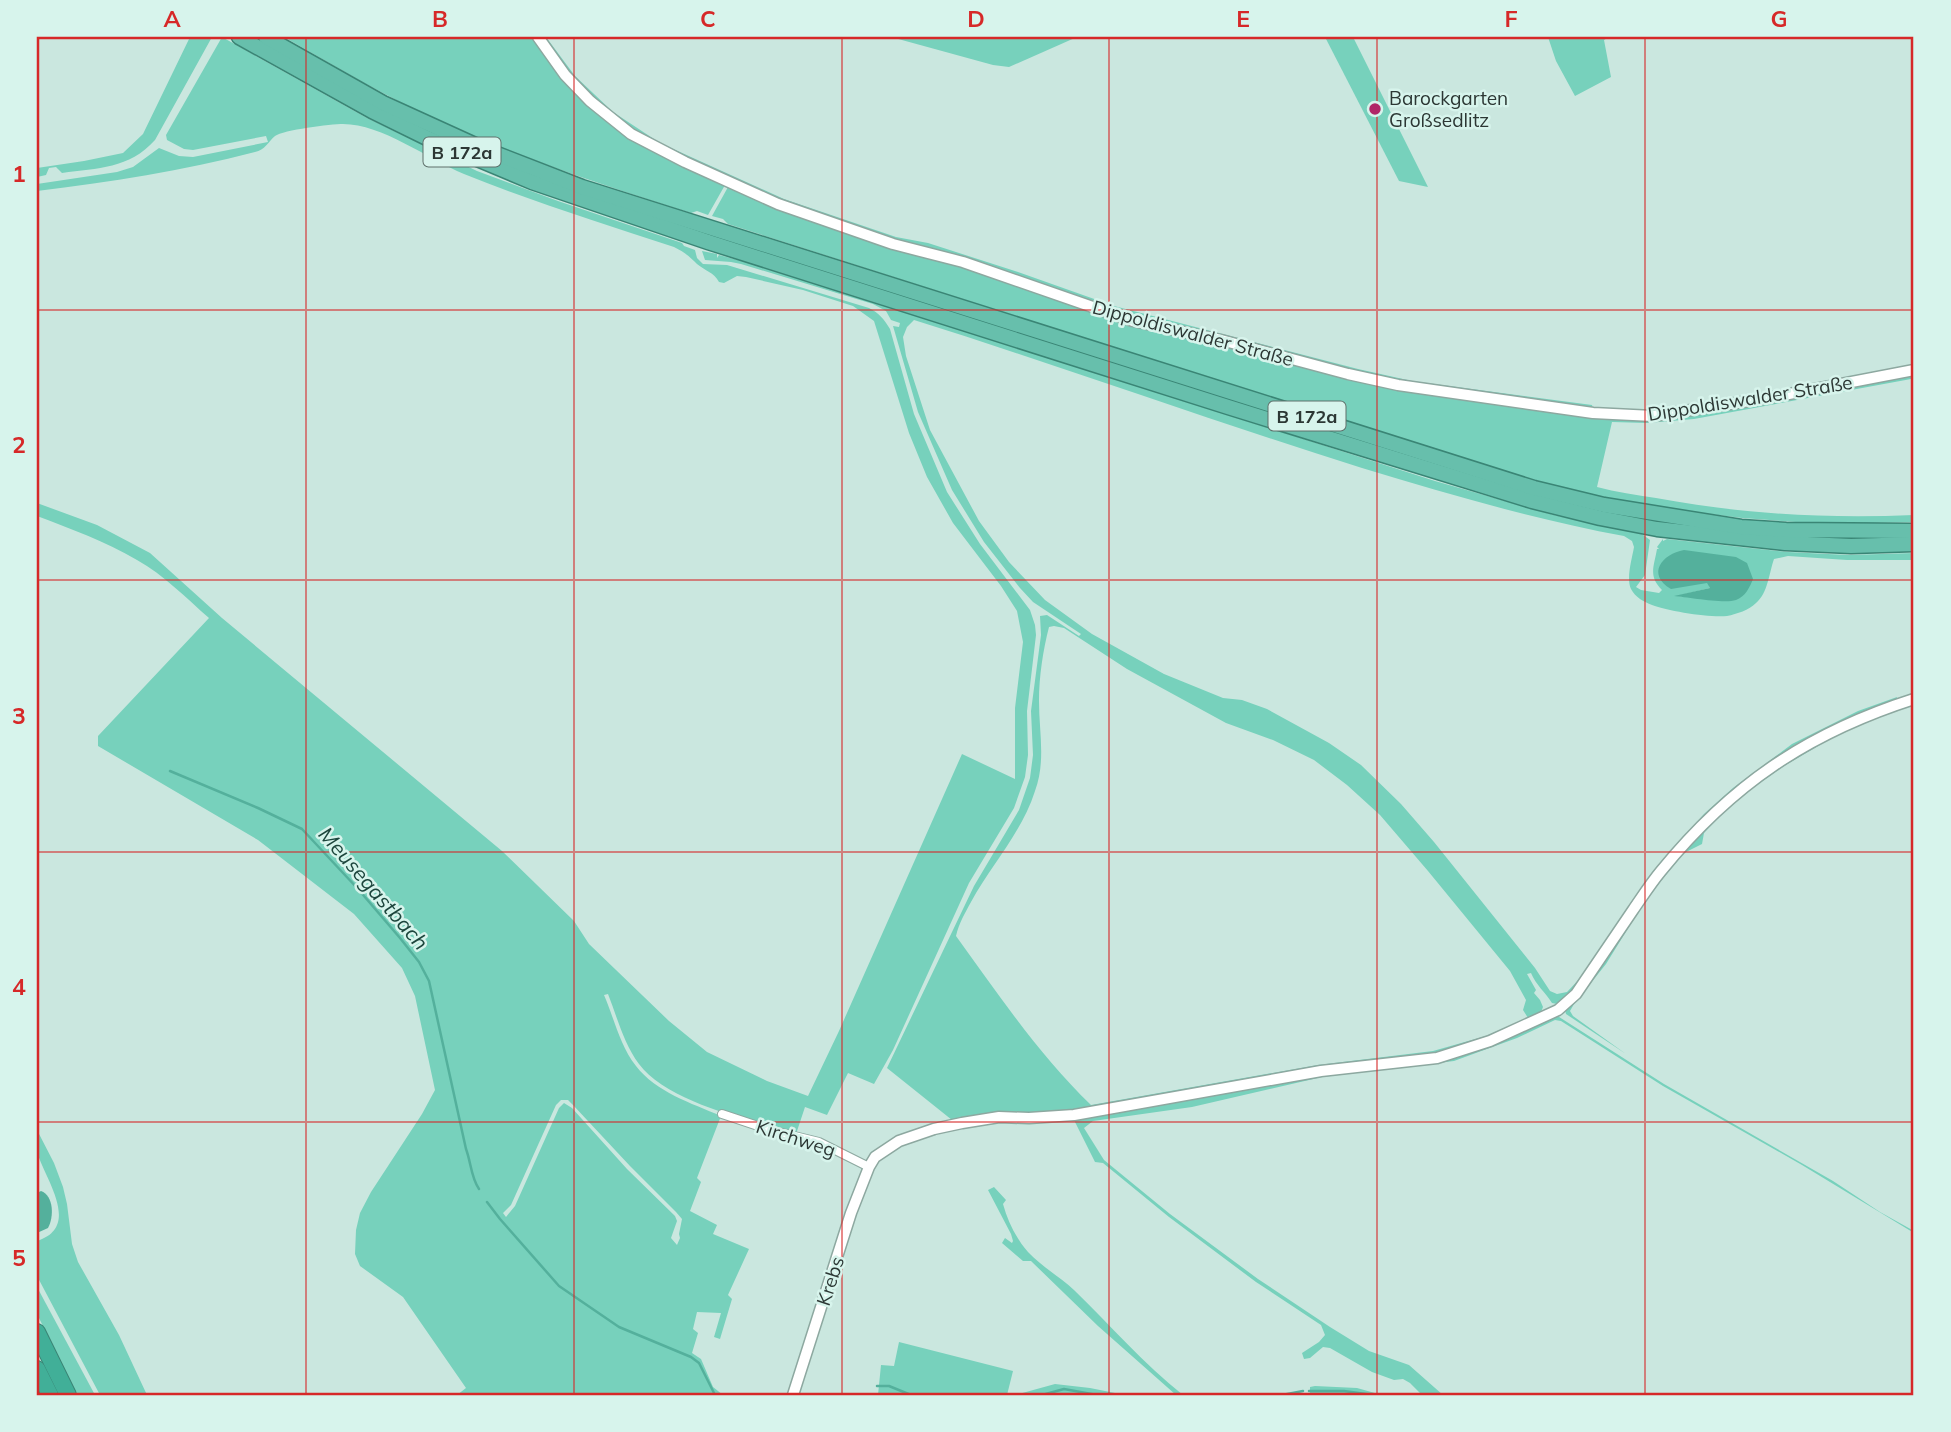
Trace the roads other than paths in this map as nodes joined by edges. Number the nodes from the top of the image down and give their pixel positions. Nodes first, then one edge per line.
1 (239, 37) edge
2 (267, 37) edge
3 (538, 37) edge
4 (705, 233) junction
5 (1914, 370) edge
6 (1914, 531) edge
7 (1914, 544) edge
8 (1914, 699) edge
9 (722, 1114) dead end
10 (869, 1167) junction
11 (37, 1332) edge
12 (37, 1369) edge
13 (50, 1395) edge
14 (68, 1395) edge
15 (793, 1395) edge

1 - 4 highway, B 172a
2 - 4 highway, B 172a
3 - 5 street, Dippoldiswalder Straße
4 - 6 highway, B 172a
4 - 7 highway, B 172a
8 - 10 street
9 - 10 street, Kirchweg
10 - 15 street, Krebs
11 - 14 highway
12 - 13 highway

